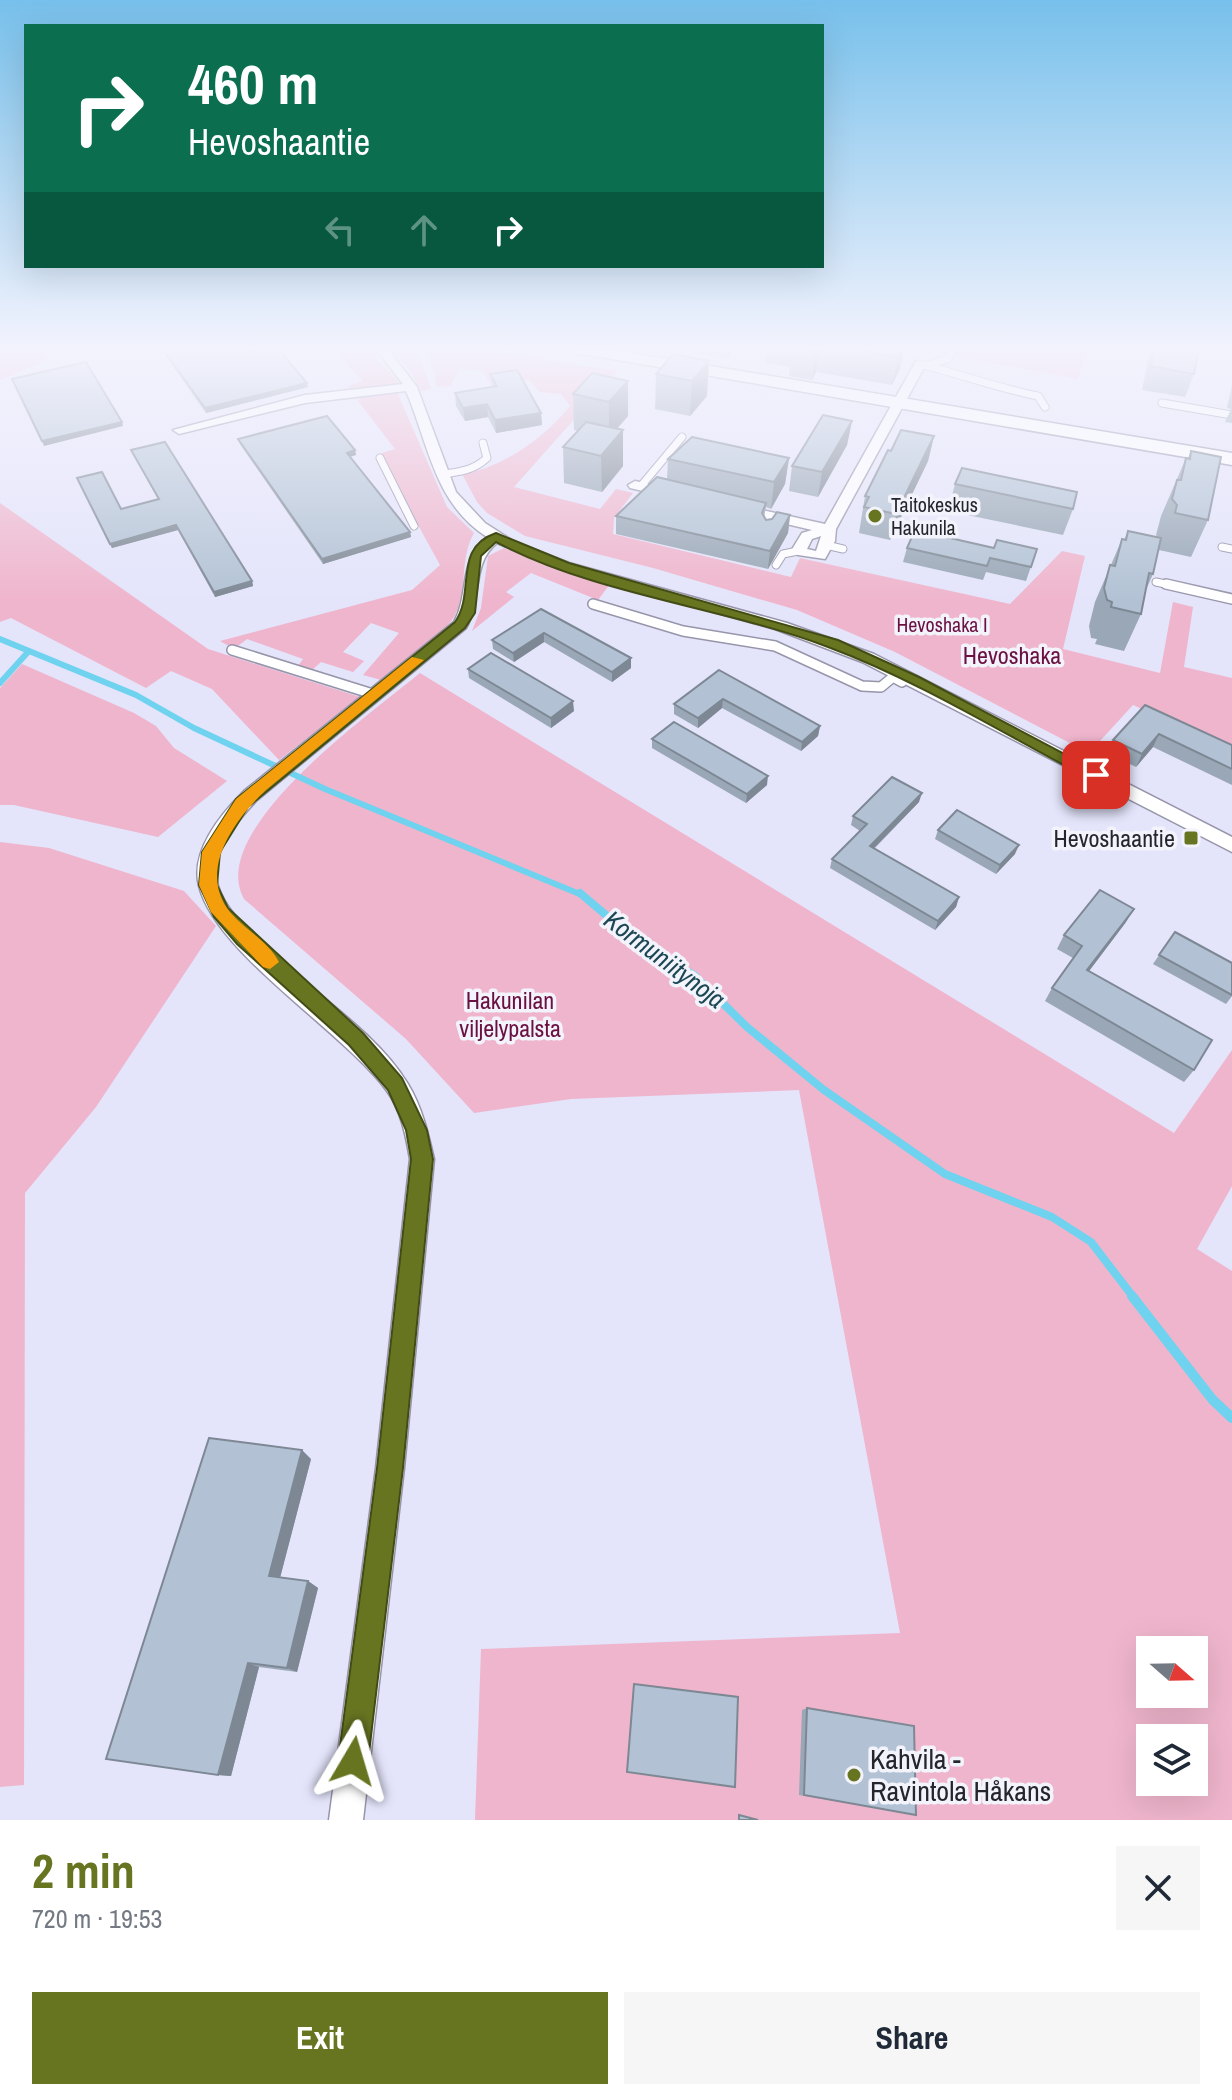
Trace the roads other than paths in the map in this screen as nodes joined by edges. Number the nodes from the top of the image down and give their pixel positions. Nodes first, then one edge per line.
1 (428, 433) edge
2 (882, 433) edge
3 (1076, 433) edge
4 (682, 437) dead end
5 (483, 443) dead end
6 (380, 458) dead end
7 (1231, 459) edge
8 (443, 474) junction
9 (638, 486) joint
10 (684, 496) edge
11 (729, 506) edge
12 (414, 526) dead end
13 (829, 529) junction
14 (496, 537) junction
15 (826, 545) junction
16 (1222, 547) dead end
17 (843, 549) dead end
18 (1232, 549) edge
19 (798, 551) junction
20 (776, 565) edge
21 (1156, 582) edge
22 (1232, 599) edge
23 (593, 604) dead end
24 (232, 650) dead end
25 (914, 680) junction
26 (376, 695) junction
27 (1230, 840) edge
28 (346, 1820) edge

1 - 8 street
2 - 13 street
3 - 7 main road
4 - 9 lane
5 - 8 lane
6 - 12 lane
8 - 14 street
9 - 10 street
11 - 13 street
13 - 15 street
13 - 19 street
14 - 25 street
14 - 26 street
15 - 17 lane
15 - 19 street
16 - 18 lane
19 - 20 lane
21 - 22 lane
23 - 25 lane
24 - 26 lane
25 - 27 street
26 - 28 street

